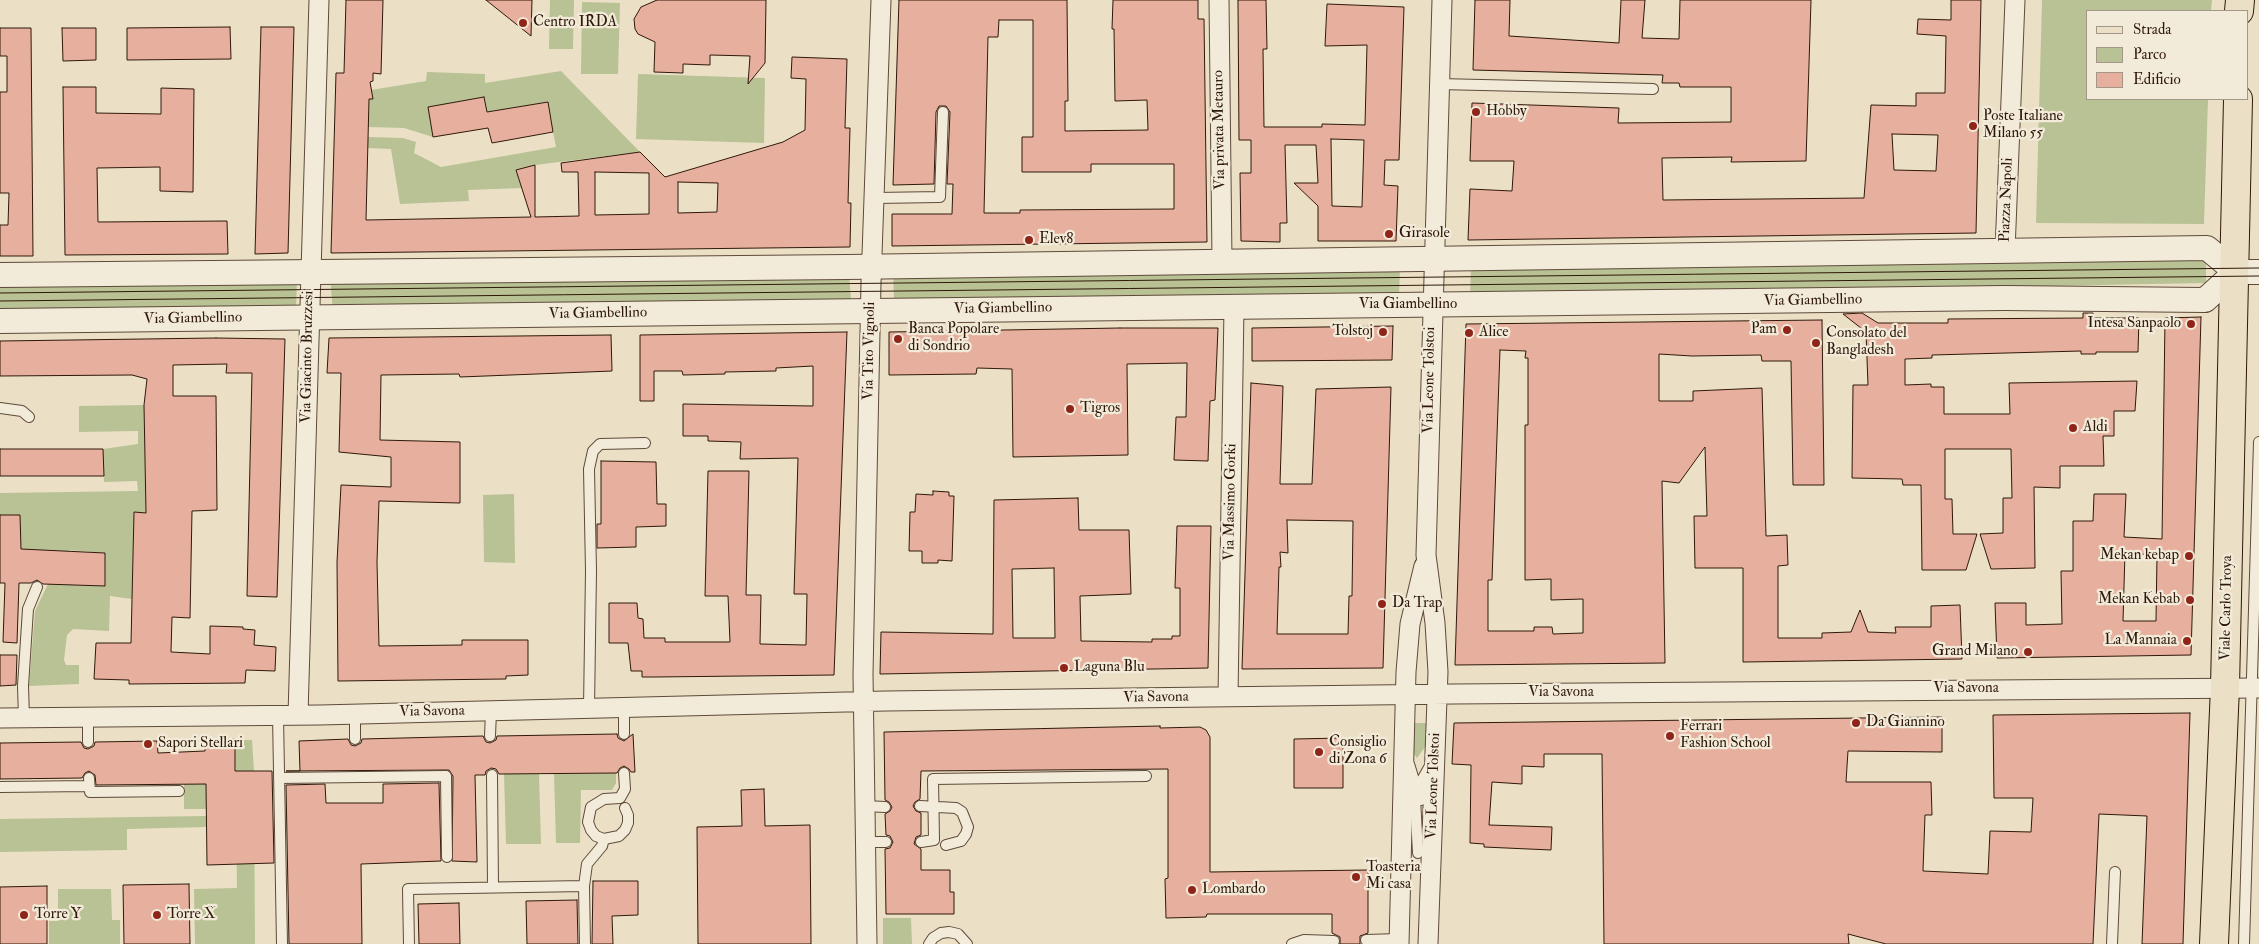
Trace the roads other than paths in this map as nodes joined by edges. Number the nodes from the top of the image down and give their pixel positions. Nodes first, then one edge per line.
1 (319, 0) edge
2 (881, 0) edge
3 (1219, 0) edge
4 (1442, 0) edge
5 (2015, 0) edge
6 (1439, 84) junction
7 (1653, 89) dead end
8 (2238, 100) edge
9 (943, 112) dead end
10 (875, 198) junction
11 (2005, 251) junction
12 (1433, 258) junction
13 (1222, 260) junction
14 (872, 266) junction
15 (310, 272) junction
16 (2247, 272) edge
17 (0, 275) edge
18 (1432, 305) junction
19 (1234, 306) junction
20 (871, 311) junction
21 (310, 317) junction
22 (0, 320) edge
23 (0, 408) edge
24 (29, 417) dead end
25 (2259, 442) edge
26 (645, 444) dead end
27 (1426, 556) junction
28 (37, 587) dead end
29 (2225, 687) junction
30 (2256, 688) edge
31 (1438, 694) junction
32 (1406, 695) junction
33 (1228, 697) junction
34 (864, 702) junction
35 (589, 708) junction
36 (624, 708) junction
37 (491, 711) junction
38 (355, 714) junction
39 (278, 715) junction
40 (298, 715) junction
41 (88, 717) junction
42 (0, 718) edge
43 (24, 718) junction
44 (624, 734) dead end
45 (490, 736) dead end
46 (355, 739) dead end
47 (88, 742) dead end
48 (1405, 751) junction
49 (1435, 756) junction
50 (624, 773) dead end
51 (492, 775) dead end
52 (1146, 776) dead end
53 (279, 778) junction
54 (0, 787) edge
55 (179, 791) dead end
56 (933, 805) junction
57 (865, 806) junction
58 (920, 806) dead end
59 (885, 807) dead end
60 (625, 808) dead end
61 (604, 838) junction
62 (865, 842) junction
63 (886, 842) dead end
64 (921, 842) dead end
65 (946, 845) dead end
66 (447, 857) dead end
67 (2115, 872) dead end
68 (584, 886) junction
69 (494, 887) junction
70 (1400, 894) junction
71 (1430, 898) junction
72 (1366, 940) dead end
73 (1334, 941) dead end
74 (1318, 942) edge
75 (1399, 942) edge
76 (282, 944) edge
77 (409, 944) edge
78 (585, 944) edge
79 (867, 944) edge
80 (929, 944) edge
81 (967, 944) edge
82 (1292, 944) edge
83 (1428, 944) edge
84 (2112, 944) edge
85 (2214, 944) edge
86 (2244, 944) edge

1 - 15 street, Via Giacinto Bruzzesi
2 - 10 street, Via Tito Vignoli
3 - 13 street, Via privata Metauro
4 - 6 street, Via Leone Tolstoi
5 - 11 street, Piazza Napoli
6 - 7 lane
6 - 12 street, Via Leone Tolstoi
8 - 16 main road
9 - 10 lane
10 - 14 street, Via Tito Vignoli
11 - 12 street
11 - 16 street, Piazza Napoli
12 - 13 street
12 - 18 street, Via Leone Tolstoi
13 - 14 street
14 - 15 street
14 - 20 street, Via Tito Vignoli
15 - 17 street
15 - 21 street, Via Giacinto Bruzzesi
16 - 18 street, Via Giambellino
16 - 29 main road, Viale Carlo Troya
18 - 19 street, Via Giambellino
18 - 27 street, Via Leone Tolstoi
19 - 20 street, Via Giambellino
19 - 33 street, Via Massimo Gorki
20 - 21 street, Via Giambellino
20 - 34 street, Via Tito Vignoli
21 - 22 street, Via Giambellino
21 - 40 street, Via Giacinto Bruzzesi
23 - 24 lane
25 - 30 lane, Viale Carlo Troya
26 - 35 lane
27 - 31 street, Via Leone Tolstoi
27 - 32 street, Via Leone Tolstoi
28 - 43 lane
29 - 30 street, Via Savona
29 - 31 street, Via Savona
29 - 85 main road, Viale Carlo Troya
30 - 86 lane, Viale Carlo Troya
31 - 32 street, Via Savona
31 - 49 street, Via Leone Tolstoi
32 - 33 street, Via Savona
32 - 48 street, Via Leone Tolstoi
33 - 34 street, Via Savona
34 - 36 street, Via Savona
34 - 57 street
35 - 36 street, Via Savona
35 - 37 street, Via Savona
36 - 44 lane
37 - 38 street, Via Savona
37 - 45 lane
38 - 40 street, Via Savona
38 - 46 lane
39 - 40 street, Via Savona
39 - 41 street, Via Savona
39 - 53 lane
41 - 43 street, Via Savona
41 - 47 lane
42 - 43 street, Via Savona
48 - 49 lane
48 - 70 street, Via Leone Tolstoi
49 - 71 street, Via Leone Tolstoi
50 - 61 lane
51 - 69 lane
52 - 56 lane
53 - 66 lane
53 - 76 lane
54 - 55 lane
56 - 58 lane
56 - 64 lane
56 - 65 lane
57 - 59 lane
57 - 62 street
60 - 61 lane
61 - 68 lane
62 - 63 lane
62 - 79 street
67 - 84 lane
68 - 69 lane
68 - 78 lane
69 - 77 lane
70 - 71 street
70 - 75 street, Via Leone Tolstoi
71 - 83 street, Via Leone Tolstoi
72 - 75 lane
73 - 74 lane
74 - 82 lane
80 - 81 lane

